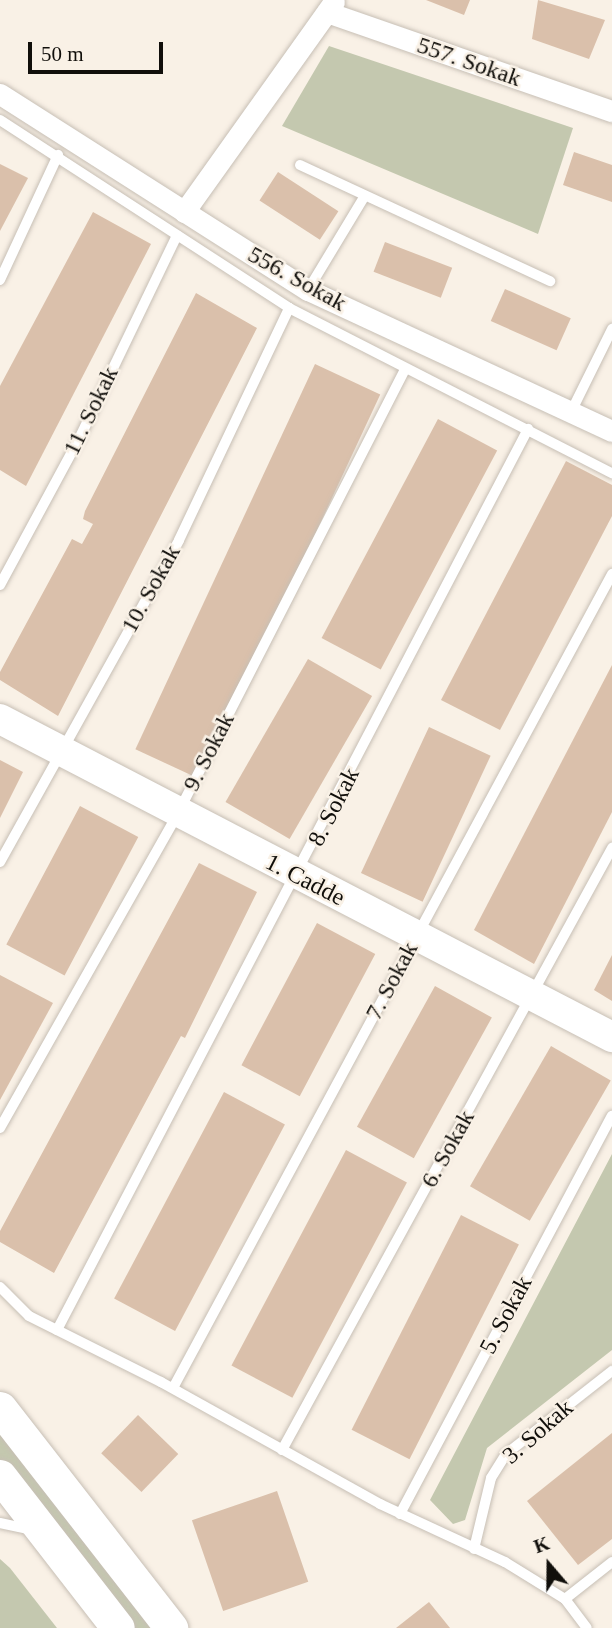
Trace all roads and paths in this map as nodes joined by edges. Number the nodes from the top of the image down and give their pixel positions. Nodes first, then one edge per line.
1 (331, 6) edge
2 (0, 94) edge
3 (612, 111) edge
4 (0, 120) edge
5 (58, 155) junction
6 (300, 165) dead end
7 (362, 199) junction
8 (184, 212) junction
9 (177, 235) junction
10 (0, 279) edge
11 (550, 281) dead end
12 (308, 290) junction
13 (289, 308) junction
14 (612, 329) edge
15 (405, 369) junction
16 (570, 412) junction
17 (528, 429) junction
18 (612, 431) edge
19 (612, 473) edge
20 (612, 574) edge
21 (0, 585) edge
22 (0, 719) edge
23 (62, 751) junction
24 (178, 813) junction
25 (612, 848) edge
26 (0, 862) edge
27 (298, 877) junction
28 (416, 937) junction
29 (532, 996) junction
30 (612, 1037) edge
31 (612, 1116) edge
32 (0, 1128) edge
33 (0, 1287) edge
34 (57, 1330) junction
35 (612, 1371) edge
36 (173, 1388) junction
37 (0, 1408) edge
38 (282, 1450) junction
39 (0, 1476) edge
40 (400, 1514) junction
41 (0, 1523) edge
42 (47, 1536) junction
43 (474, 1549) junction
44 (612, 1562) edge
45 (565, 1599) junction
46 (118, 1628) edge
47 (171, 1628) edge
48 (587, 1628) edge

1 - 3 street, 557. Sokak
1 - 8 street
2 - 8 street, 556. Sokak
4 - 5 lane
5 - 9 lane
5 - 10 lane
6 - 7 lane
7 - 11 lane
7 - 12 lane
8 - 12 street, 556. Sokak
9 - 13 lane
9 - 21 lane, 11. Sokak
12 - 16 street, 556. Sokak
13 - 15 lane
13 - 23 lane, 10. Sokak
14 - 16 lane
15 - 17 lane
15 - 24 lane, 9. Sokak
16 - 18 street, 556. Sokak
17 - 19 lane
17 - 27 lane, 8. Sokak
20 - 28 lane, 7. Sokak
22 - 23 street, 1. Cadde
23 - 24 street, 1. Cadde
23 - 26 lane, 10. Sokak
24 - 27 street, 1. Cadde
24 - 32 lane, 9. Sokak
25 - 29 lane, 6. Sokak
27 - 28 street, 1. Cadde
27 - 34 lane, 8. Sokak
28 - 29 street, 1. Cadde
28 - 36 lane, 7. Sokak
29 - 30 street, 1. Cadde
29 - 38 lane, 6. Sokak
31 - 40 lane, 5. Sokak
33 - 34 lane
34 - 36 lane
35 - 43 lane, 3. Sokak
36 - 38 lane
37 - 47 main road
38 - 40 lane
39 - 42 main road
40 - 43 lane
41 - 42 lane
42 - 46 main road
43 - 45 lane
44 - 45 lane
45 - 48 lane

